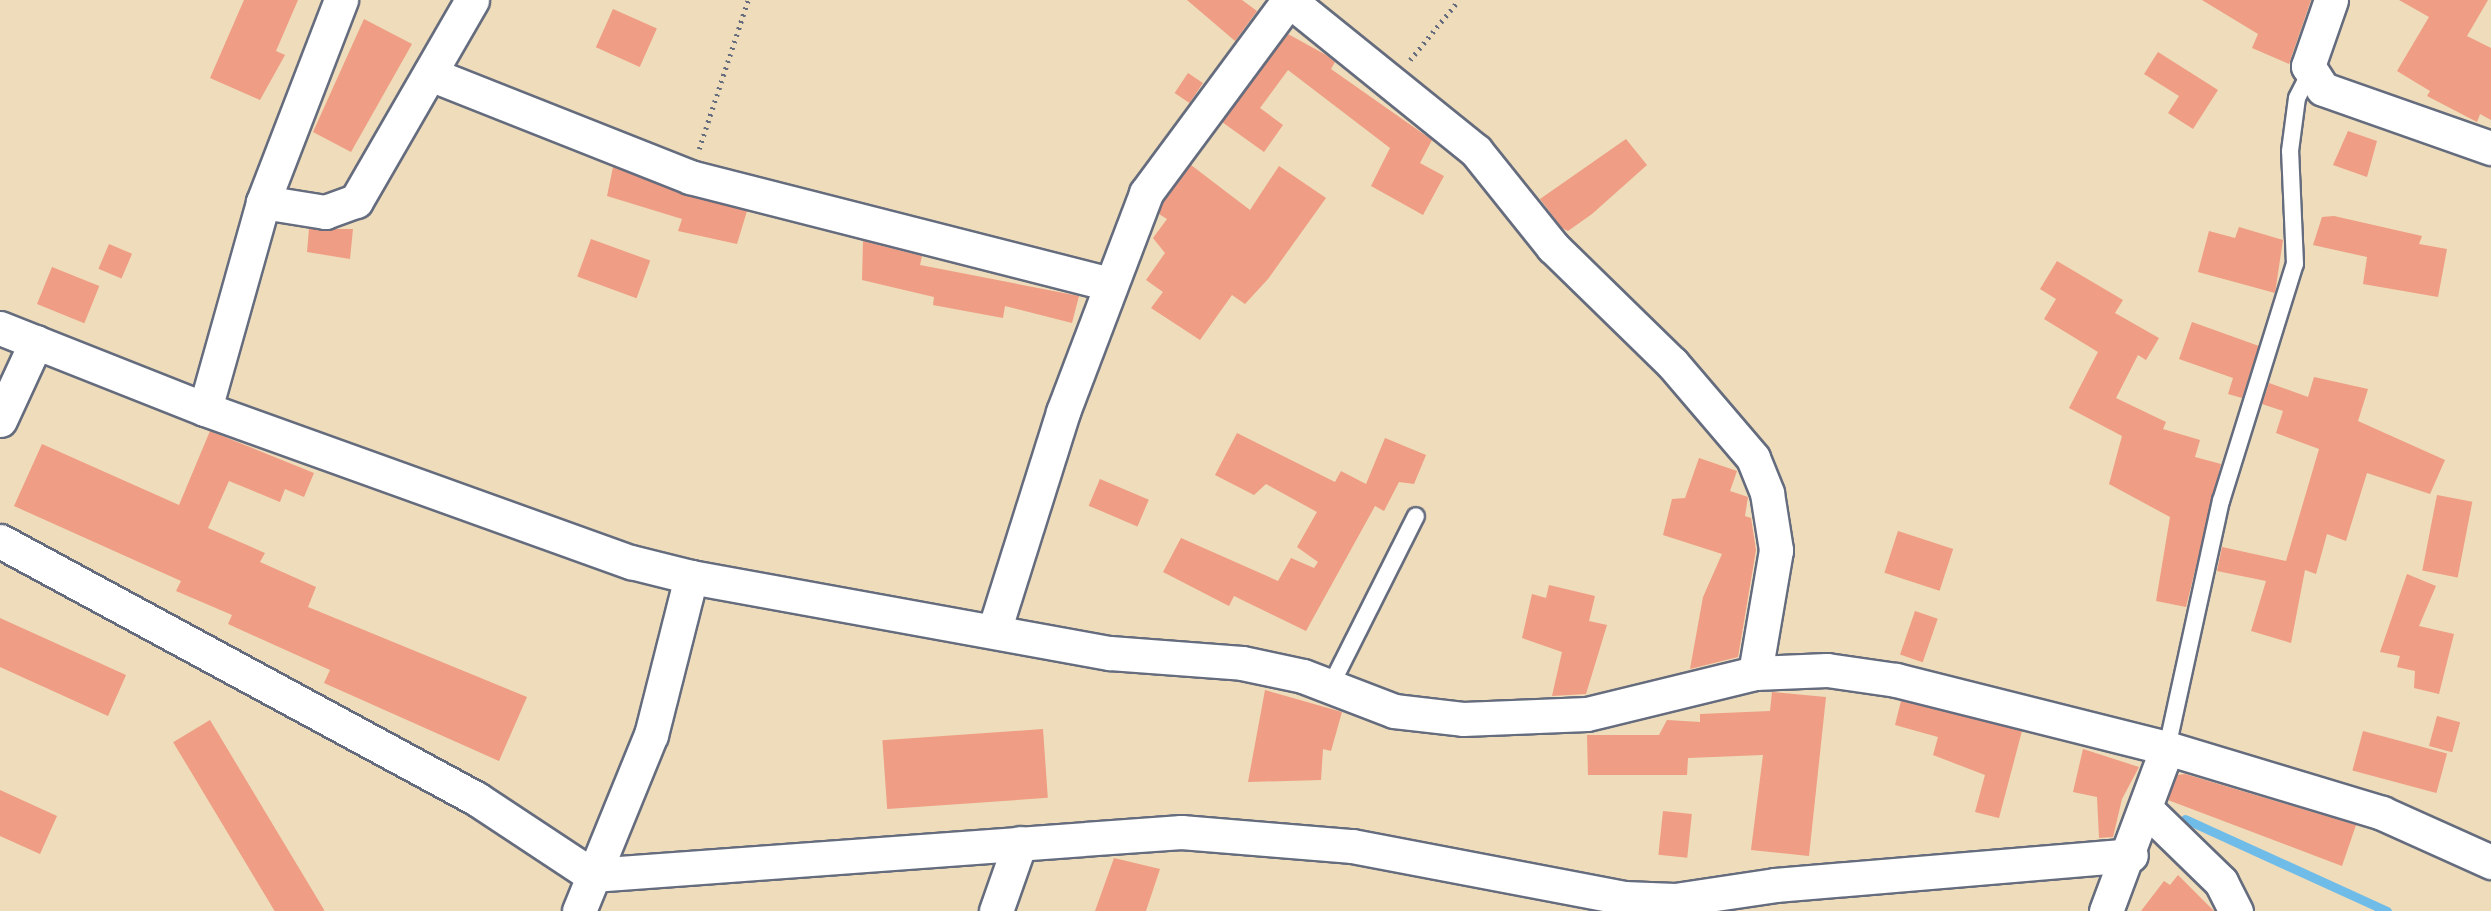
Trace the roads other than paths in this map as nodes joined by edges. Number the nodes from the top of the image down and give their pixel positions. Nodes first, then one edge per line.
1 (341, 0) edge
2 (472, 0) edge
3 (1289, 0) edge
4 (2331, 0) edge
5 (2311, 70) junction
6 (430, 74) junction
7 (2491, 148) edge
8 (263, 202) junction
9 (1110, 284) junction
10 (0, 328) edge
11 (36, 342) junction
12 (205, 409) junction
13 (0, 420) edge
14 (1416, 516) dead end
15 (0, 541) edge
16 (691, 578) junction
17 (994, 631) junction
18 (1755, 673) junction
19 (1330, 687) junction
20 (2167, 748) junction
21 (2146, 809) junction
22 (1020, 844) junction
23 (2131, 855) junction
24 (2491, 862) edge
25 (592, 875) junction
26 (1730, 901) edge
27 (579, 911) edge
28 (996, 911) edge
29 (2106, 911) edge
30 (2236, 911) edge

1 - 8 street
2 - 6 street
3 - 9 street
3 - 18 street
4 - 5 street
5 - 7 street
5 - 20 lane
6 - 8 street
6 - 9 street
8 - 12 street
9 - 17 street
10 - 11 street
11 - 12 street
11 - 13 street
12 - 16 street
14 - 19 lane
15 - 25 street
16 - 17 street
16 - 25 street
17 - 19 street
18 - 19 street
18 - 20 street
20 - 21 street
20 - 24 street
21 - 23 street
21 - 30 street
22 - 25 street
22 - 26 street
22 - 28 street
23 - 26 street
23 - 29 street
25 - 27 street

